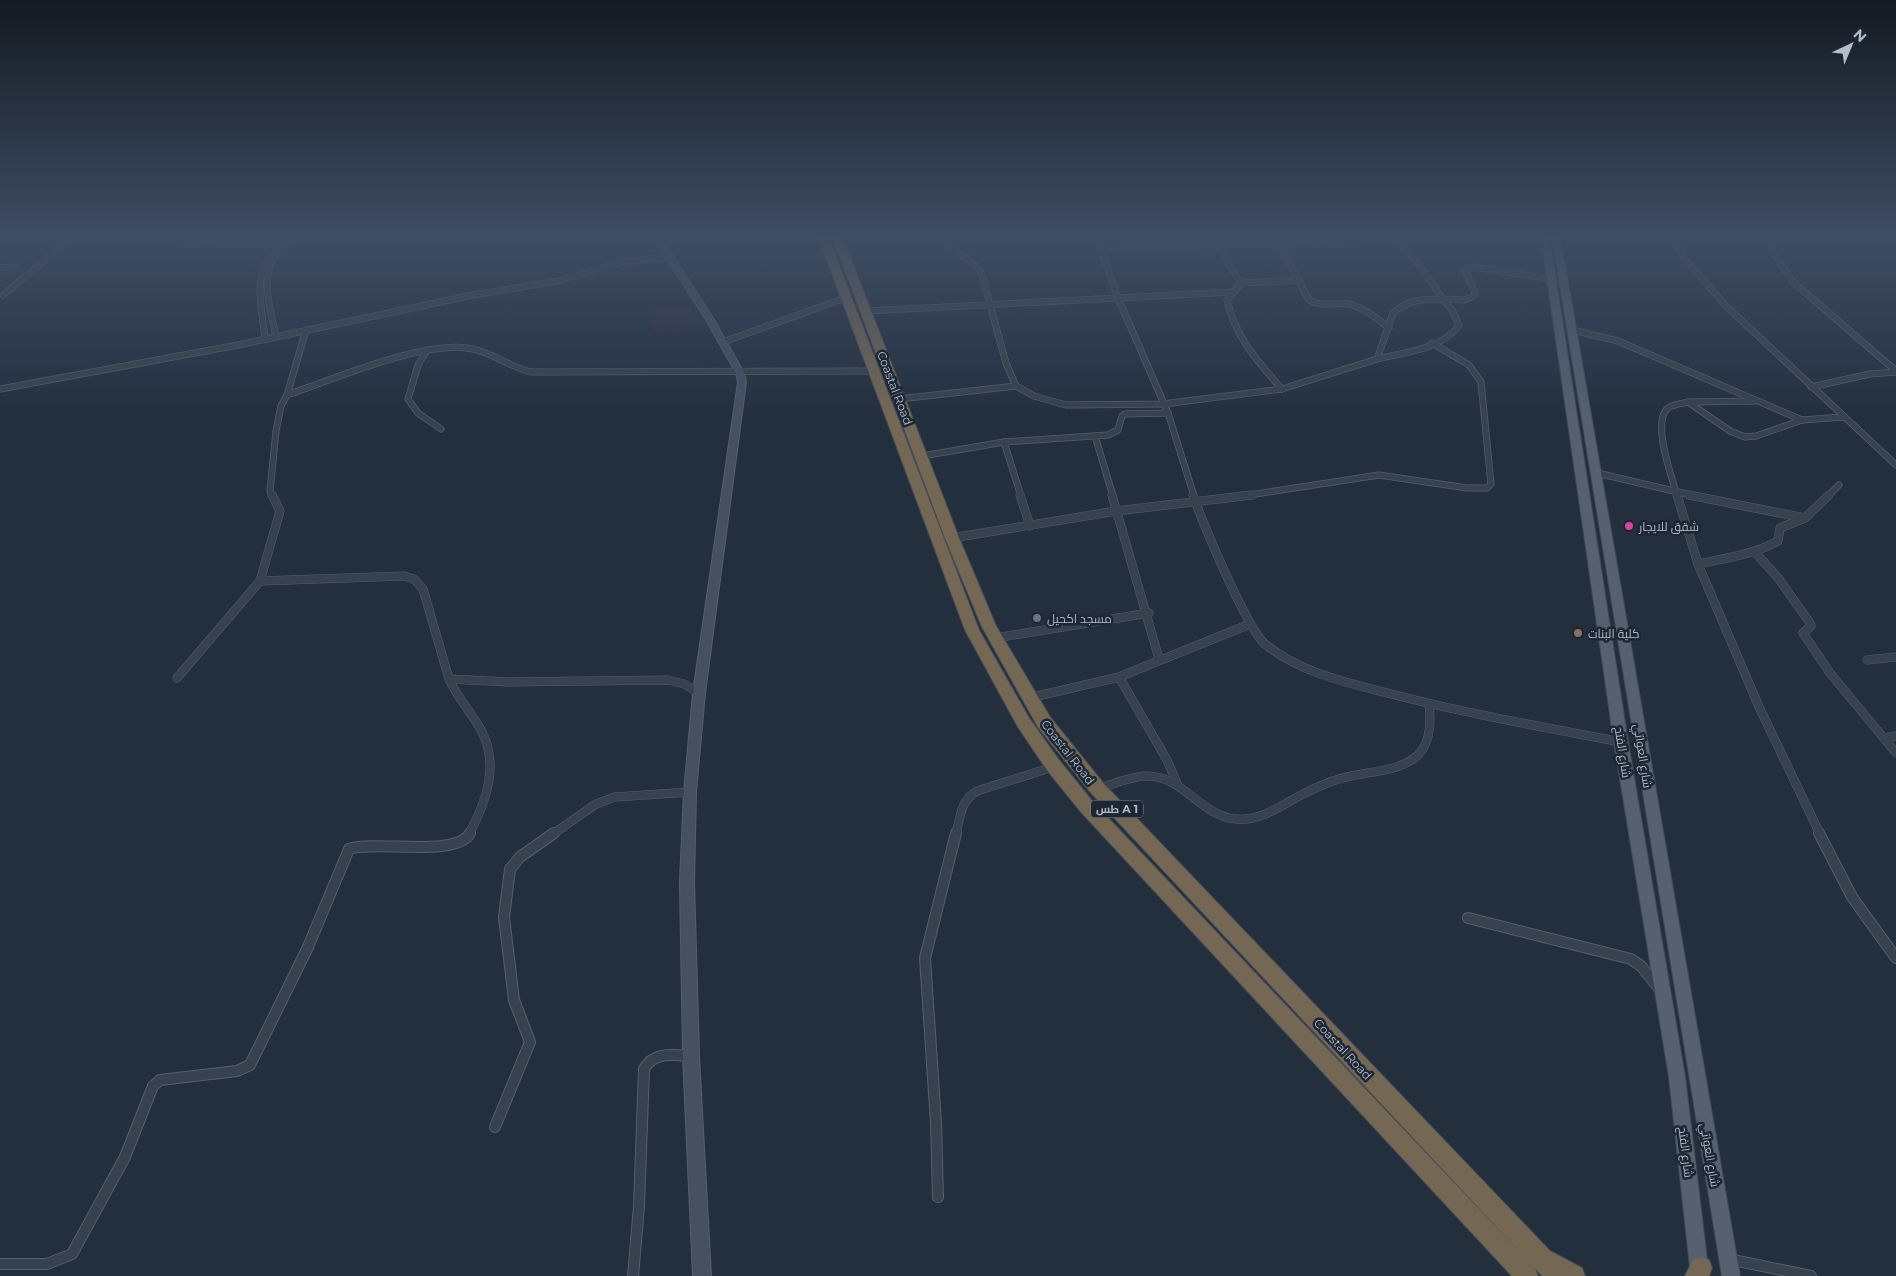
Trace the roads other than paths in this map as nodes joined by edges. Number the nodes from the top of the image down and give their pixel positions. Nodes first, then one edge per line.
1 (261, 296) edge
2 (270, 296) edge
3 (477, 296) edge
4 (695, 296) edge
5 (860, 296) edge
6 (987, 296) edge
7 (1165, 296) edge
8 (1231, 296) edge
9 (1306, 296) edge
10 (1441, 296) edge
11 (1474, 296) edge
12 (1560, 296) edge
13 (1562, 296) edge
14 (1717, 296) edge
15 (1809, 296) edge
16 (845, 298) joint
17 (1118, 298) junction
18 (1443, 299) junction
19 (990, 305) junction
20 (866, 311) junction
21 (1389, 328) junction
22 (306, 330) junction
23 (1572, 330) junction
24 (276, 337) junction
25 (265, 339) junction
26 (723, 342) junction
27 (1432, 343) junction
28 (427, 350) junction
29 (1378, 359) junction
30 (1896, 371) edge
31 (874, 372) junction
32 (740, 373) junction
33 (1016, 386) junction
34 (1811, 387) junction
35 (0, 389) edge
36 (1282, 389) junction
37 (287, 395) junction
38 (899, 399) junction
39 (1757, 401) junction
40 (1688, 402) junction
41 (1163, 404) junction
42 (1168, 413) junction
43 (1844, 417) junction
44 (1802, 420) junction
45 (442, 430) dead end
46 (1095, 436) junction
47 (1004, 442) junction
48 (922, 456) junction
49 (1896, 465) edge
50 (1597, 473) junction
51 (1838, 485) dead end
52 (1678, 492) junction
53 (1196, 503) junction
54 (1116, 512) junction
55 (1806, 518) junction
56 (1030, 526) junction
57 (952, 538) junction
58 (1754, 551) junction
59 (1698, 564) junction
60 (1596, 570) junction
61 (1613, 574) junction
62 (260, 581) junction
63 (1149, 613) junction
64 (1250, 624) junction
65 (995, 638) junction
66 (1896, 657) edge
67 (1160, 659) junction
68 (1867, 660) dead end
69 (1119, 677) junction
70 (177, 678) dead end
71 (448, 679) junction
72 (699, 693) junction
73 (1029, 698) junction
74 (1430, 704) junction
75 (1896, 736) edge
76 (1884, 738) junction
77 (1621, 742) junction
78 (1896, 753) edge
79 (1053, 767) junction
80 (1177, 784) junction
81 (1098, 790) junction
82 (690, 792) junction
83 (1642, 857) junction
84 (1660, 860) junction
85 (1468, 918) dead end
86 (1896, 958) edge
87 (1663, 993) junction
88 (691, 1056) junction
89 (495, 1126) dead end
90 (938, 1197) dead end
91 (1537, 1254) junction
92 (1728, 1259) junction
93 (0, 1264) edge
94 (1699, 1273) edge
95 (633, 1276) edge
96 (702, 1276) edge
97 (1527, 1276) edge
98 (1558, 1276) edge
99 (1574, 1276) edge
100 (1731, 1276) edge
101 (1811, 1276) edge

1 - 25 street
2 - 24 street
3 - 22 street
4 - 26 street
5 - 20 highway, Coastal Road / طس A 1
6 - 19 street
7 - 17 street
8 - 36 street
9 - 21 street
10 - 18 street
11 - 18 street
12 - 60 main road, شارع الفتح
13 - 23 main road, شارع العواتي
14 - 34 street
15 - 30 street
16 - 26 street
16 - 31 highway, Coastal Road / طس A 1
17 - 19 street
17 - 41 street
18 - 21 street
18 - 27 street
19 - 20 street
19 - 33 street
20 - 38 highway, Coastal Road / طس A 1
21 - 29 street
22 - 24 street
22 - 37 street
23 - 39 street
23 - 50 main road, شارع العواتي
24 - 25 street
25 - 35 street
26 - 32 street
27 - 29 street
27 - 53 street
28 - 32 street
28 - 37 street
28 - 45 street
29 - 36 street
30 - 34 street
31 - 32 street
31 - 79 highway, Coastal Road / طس A 1
32 - 72 street
33 - 38 street
33 - 41 street
34 - 43 street
36 - 41 street
37 - 62 street
38 - 48 highway, Coastal Road / طس A 1
39 - 40 street
39 - 44 street
40 - 44 street
40 - 52 street
41 - 42 street
42 - 46 street
42 - 53 street
43 - 44 street
43 - 49 street
46 - 47 street
46 - 54 street
47 - 48 street
47 - 56 street
48 - 57 highway, Coastal Road / طس A 1
50 - 52 street
50 - 61 main road, شارع العواتي
51 - 55 street
52 - 55 street
52 - 59 street
53 - 54 street
53 - 64 street
54 - 56 street
54 - 63 street
55 - 58 street
56 - 57 street
57 - 65 highway, Coastal Road / طس A 1
58 - 59 street
58 - 76 street
59 - 86 street
60 - 61 main road
60 - 77 main road, شارع الفتح
61 - 84 main road, شارع العواتي
62 - 70 street
62 - 71 street
63 - 65 street
63 - 67 street
64 - 67 street
64 - 74 street
65 - 73 highway, Coastal Road / طس A 1
66 - 68 street
67 - 69 street
69 - 73 street
69 - 80 street
71 - 72 street
71 - 93 street
72 - 82 street
73 - 81 highway, Coastal Road / طس A 1
74 - 77 street
74 - 80 street
75 - 76 street
76 - 78 street
77 - 83 main road, شارع الفتح
79 - 90 street
79 - 97 highway, Coastal Road / طس A 1
80 - 81 street
81 - 91 highway, Coastal Road / طس A 1
82 - 88 street
82 - 89 street
83 - 84 main road
83 - 87 main road, شارع الفتح
84 - 92 main road, شارع العواتي
85 - 87 street
87 - 94 main road, شارع الفتح
88 - 95 street
88 - 96 street
91 - 98 highway, Coastal Road / طس A 1
91 - 99 highway
92 - 100 main road, شارع العواتي
92 - 101 street

